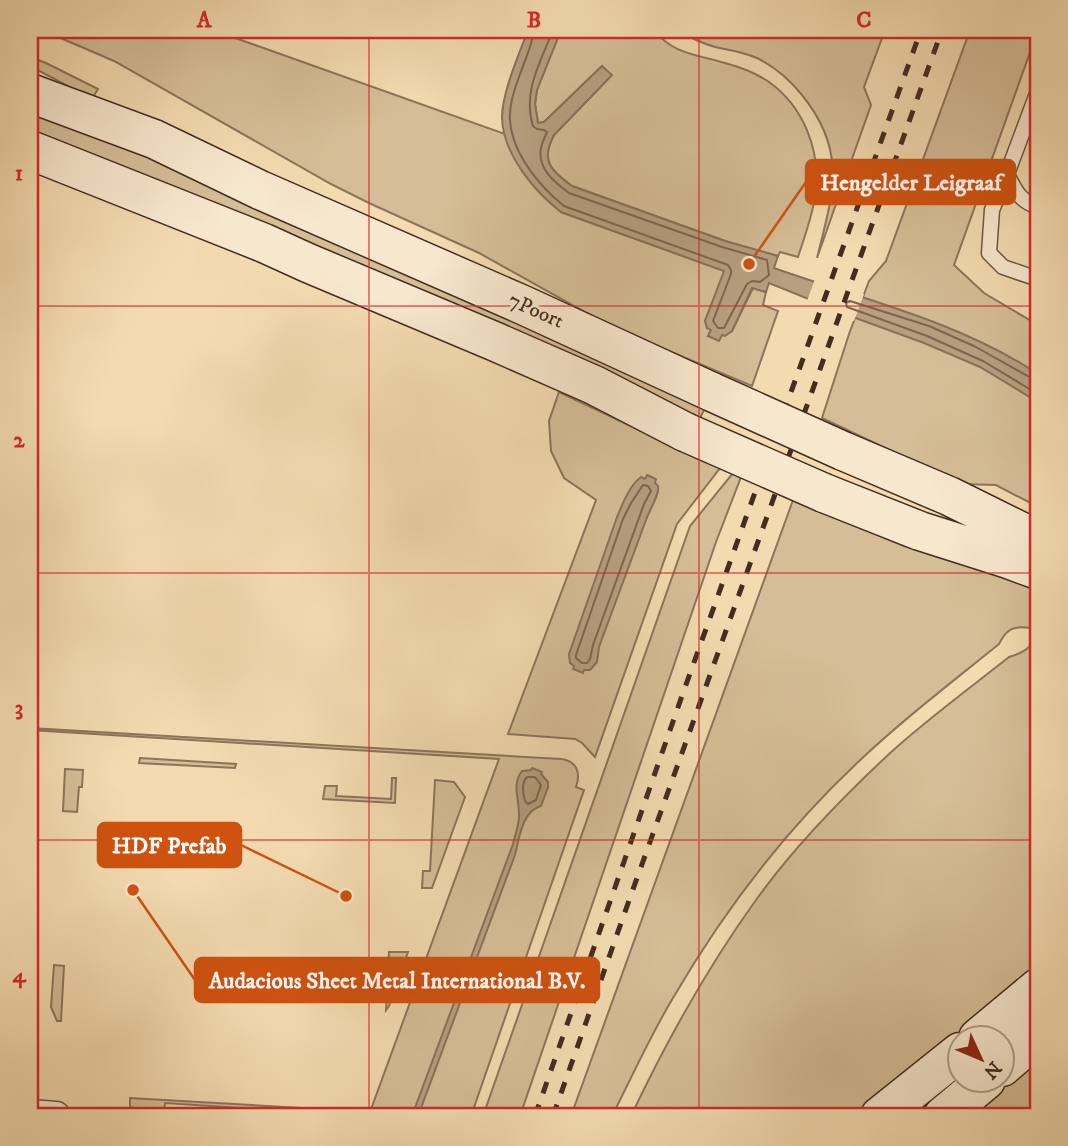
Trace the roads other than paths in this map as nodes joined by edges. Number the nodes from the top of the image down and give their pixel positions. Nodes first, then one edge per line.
1 (1038, 91) edge
2 (30, 93) edge
3 (30, 150) edge
4 (1007, 174) junction
5 (1038, 207) edge
6 (1038, 279) edge
7 (1038, 540) edge
8 (1038, 570) edge
9 (1038, 988) edge
10 (995, 1024) edge
11 (1038, 1036) edge
12 (1016, 1055) edge
13 (946, 1063) edge
14 (969, 1094) edge
15 (30, 1114) edge
16 (56, 1116) edge
17 (880, 1116) edge
18 (943, 1116) edge

1 - 4 lane
2 - 7 street, 7Poort, bridge
3 - 8 street, bridge
4 - 5 lane
4 - 6 lane
9 - 10 street
11 - 12 street
13 - 17 street
14 - 18 street
15 - 16 street

